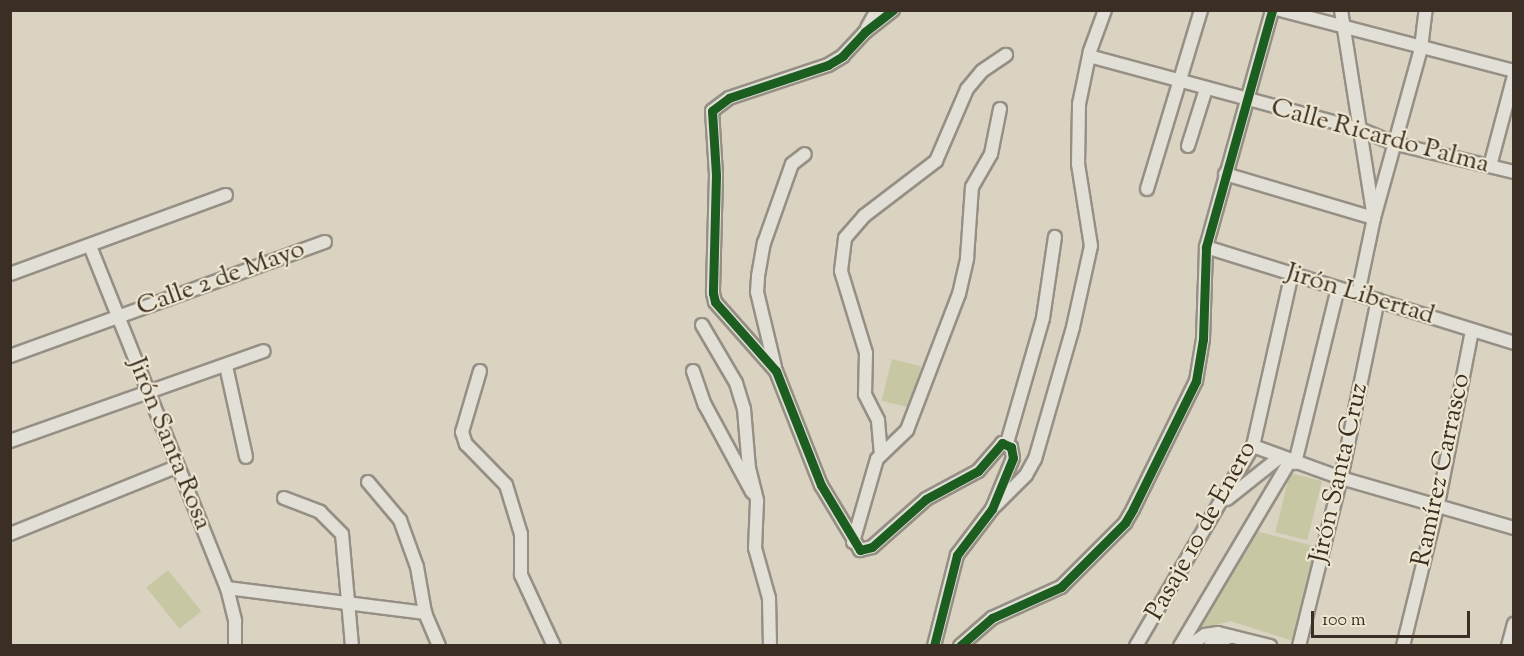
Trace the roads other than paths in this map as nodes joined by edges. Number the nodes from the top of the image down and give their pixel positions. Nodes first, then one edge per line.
1 (877, 10) edge
2 (893, 10) edge
3 (1105, 10) edge
4 (1201, 10) edge
5 (1272, 10) edge
6 (1280, 10) edge
7 (1341, 10) edge
8 (1426, 10) edge
9 (1346, 28) junction
10 (864, 32) junction
11 (1421, 48) junction
12 (1006, 55) dead end
13 (1089, 56) junction
14 (1514, 71) edge
15 (1514, 76) edge
16 (1178, 81) junction
17 (1206, 89) junction
18 (1245, 101) junction
19 (1000, 109) dead end
20 (1360, 129) junction
21 (1396, 144) junction
22 (1188, 146) dead end
23 (805, 154) dead end
24 (1490, 166) junction
25 (1514, 172) edge
26 (1225, 174) junction
27 (1147, 189) dead end
28 (226, 195) dead end
29 (1374, 218) junction
30 (1055, 237) dead end
31 (325, 242) dead end
32 (90, 246) junction
33 (1206, 247) junction
34 (1292, 273) junction
35 (10, 274) edge
36 (1338, 288) junction
37 (1358, 294) junction
38 (1378, 300) junction
39 (118, 316) junction
40 (702, 325) dead end
41 (1472, 330) junction
42 (1514, 343) edge
43 (264, 351) dead end
44 (10, 356) edge
45 (226, 366) junction
46 (480, 371) dead end
47 (693, 371) dead end
48 (776, 371) junction
49 (148, 393) junction
50 (10, 441) edge
51 (1007, 443) junction
52 (1253, 447) junction
53 (881, 455) junction
54 (246, 457) dead end
55 (1288, 460) junction
56 (176, 467) junction
57 (1341, 478) junction
58 (368, 482) dead end
59 (284, 498) dead end
60 (756, 501) junction
61 (1222, 503) junction
62 (1438, 504) junction
63 (992, 509) junction
64 (1514, 528) edge
65 (10, 534) edge
66 (853, 542) junction
67 (227, 588) junction
68 (346, 603) junction
69 (424, 613) junction
70 (1514, 624) edge
71 (1231, 636) junction
72 (235, 645) edge
73 (352, 645) edge
74 (439, 645) edge
75 (554, 645) edge
76 (770, 645) edge
77 (934, 645) edge
78 (960, 645) edge
79 (1136, 645) edge
80 (1180, 645) edge
81 (1189, 645) edge
82 (1210, 645) edge
83 (1270, 645) edge
84 (1300, 645) edge
85 (1403, 645) edge
86 (1508, 645) edge

1 - 10 street
2 - 10 street
3 - 13 street
4 - 16 street
5 - 18 street
6 - 9 street
7 - 9 street
8 - 11 street
9 - 11 street
9 - 20 street
10 - 48 street
11 - 14 street
11 - 21 street
12 - 53 street
13 - 16 street, Calle Ricardo Palma
13 - 63 street
15 - 24 street
16 - 17 street, Calle Ricardo Palma
16 - 27 street
17 - 18 street, Calle Ricardo Palma
17 - 22 street
18 - 20 street, Calle Ricardo Palma
18 - 26 street
19 - 53 street
20 - 21 street, Calle Ricardo Palma
20 - 29 street
21 - 24 street, Calle Ricardo Palma
21 - 29 street
23 - 48 street
24 - 25 street, Calle Ricardo Palma
26 - 29 street
26 - 33 street
28 - 32 street
29 - 37 street
30 - 51 street
31 - 39 street, Calle 2 de Mayo
32 - 35 street
32 - 39 street, Jirón Santa Rosa
33 - 34 street, Jirón Libertad
33 - 78 street
34 - 36 street, Jirón Libertad
34 - 52 street, Pasaje 10 de Enero
36 - 37 street, Jirón Libertad
36 - 55 street
37 - 38 street, Jirón Libertad
38 - 41 street, Jirón Libertad
38 - 57 street, Jirón Santa Cruz
39 - 44 street, Calle 2 de Mayo
39 - 49 street, Jirón Santa Rosa
40 - 60 street
41 - 42 street, Jirón Libertad
41 - 62 street, Ramírez Carrasco
43 - 45 street
45 - 49 street
45 - 54 street
46 - 75 street
47 - 60 street
48 - 66 street
49 - 50 street
49 - 56 street, Jirón Santa Rosa
51 - 63 street
51 - 66 street
52 - 55 street
52 - 61 street, Pasaje 10 de Enero
53 - 66 street
55 - 57 street
55 - 61 street
55 - 80 street
56 - 65 street
56 - 67 street, Jirón Santa Rosa
57 - 62 street
57 - 84 street, Jirón Santa Cruz
58 - 69 street
59 - 68 street
60 - 76 street
61 - 79 street, Pasaje 10 de Enero
62 - 64 street
62 - 85 street, Ramírez Carrasco
63 - 77 street
67 - 68 street
67 - 72 street, Jirón Santa Rosa
68 - 69 street
68 - 73 street
69 - 74 street
70 - 86 street
71 - 81 street
71 - 82 street
71 - 83 street

